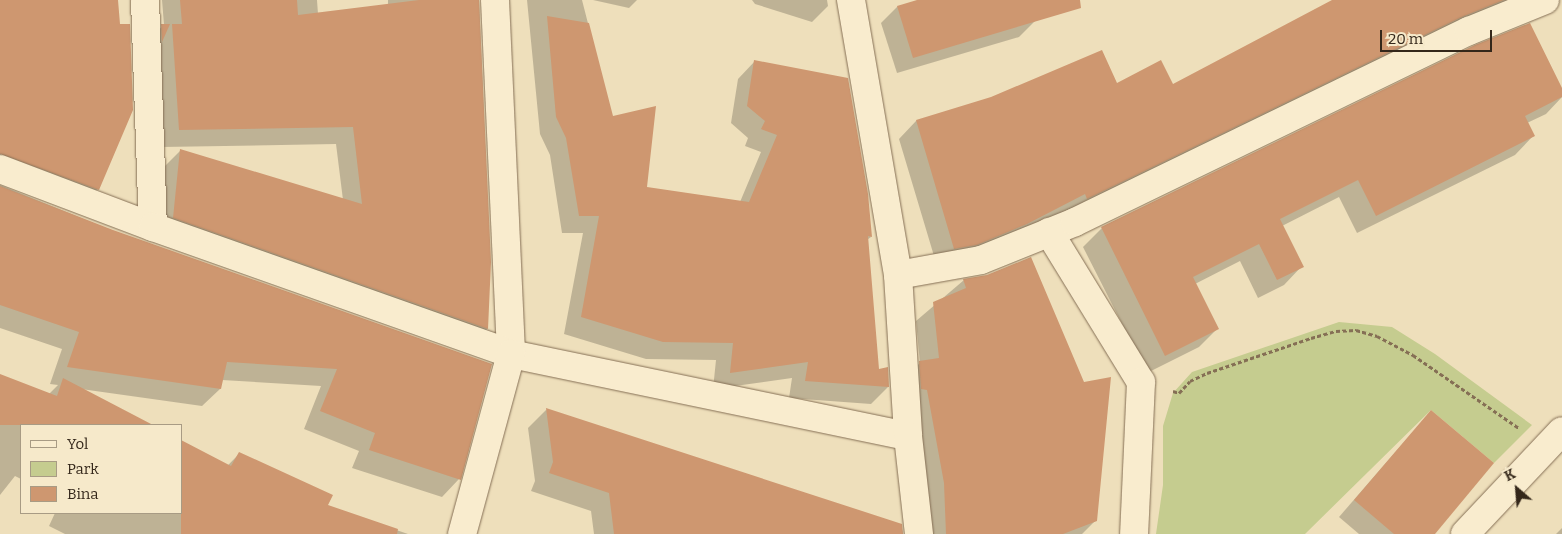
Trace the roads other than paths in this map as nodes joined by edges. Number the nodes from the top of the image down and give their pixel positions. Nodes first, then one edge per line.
1 (145, 0) edge
2 (495, 0) edge
3 (851, 0) edge
4 (1545, 0) edge
5 (0, 169) edge
6 (153, 227) junction
7 (1049, 232) junction
8 (898, 275) junction
9 (511, 354) junction
10 (908, 436) junction
11 (1554, 439) edge
12 (462, 534) edge
13 (919, 534) edge
14 (1134, 534) edge
15 (1465, 534) edge

1 - 6 street
2 - 9 street
3 - 8 street
4 - 7 street
5 - 6 street
6 - 9 street
7 - 8 street
7 - 14 street
8 - 10 street
9 - 10 street
9 - 12 street
10 - 13 street
11 - 15 street

